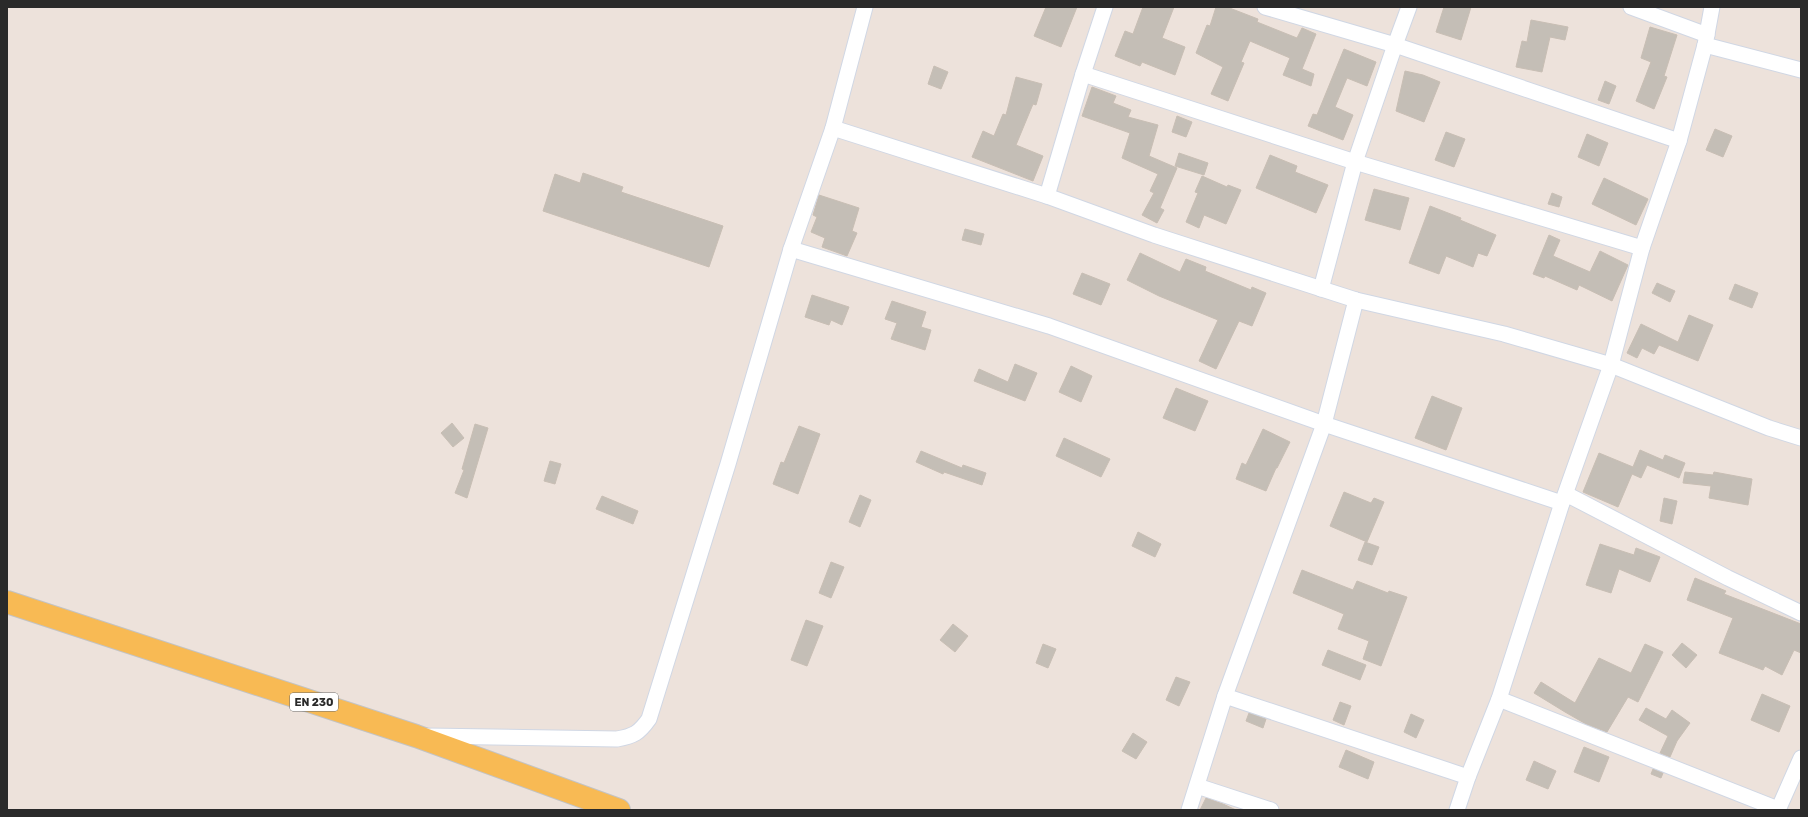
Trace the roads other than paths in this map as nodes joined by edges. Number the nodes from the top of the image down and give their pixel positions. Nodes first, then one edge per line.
1 (865, 7) edge
2 (1105, 7) edge
3 (1265, 7) edge
4 (1409, 7) edge
5 (1632, 7) edge
6 (1712, 7) edge
7 (1706, 40) junction
8 (1395, 45) junction
9 (1801, 70) edge
10 (1083, 74) junction
11 (833, 128) junction
12 (1679, 141) junction
13 (1355, 162) junction
14 (1047, 196) junction
15 (1642, 248) junction
16 (791, 249) junction
17 (1321, 289) junction
18 (1356, 300) junction
19 (1611, 365) junction
20 (1324, 424) junction
21 (1801, 438) edge
22 (1564, 498) junction
23 (7, 602) edge
24 (1801, 613) edge
25 (1225, 696) junction
26 (1499, 699) junction
27 (416, 736) junction
28 (1801, 758) edge
29 (1468, 776) junction
30 (1197, 786) junction
31 (616, 810) edge
32 (1189, 810) edge
33 (1271, 810) edge
34 (1457, 810) edge
35 (1778, 810) edge

1 - 11 street
2 - 10 street
3 - 8 street
4 - 8 street
5 - 7 street
6 - 7 street
7 - 9 street
7 - 12 street
8 - 12 street
8 - 13 street
10 - 13 street
10 - 14 street
11 - 14 street
11 - 16 street
12 - 15 street
13 - 15 street
13 - 17 street
14 - 17 street
15 - 19 street
16 - 20 street
16 - 27 street
17 - 18 street
18 - 19 street
18 - 20 street
19 - 21 street
19 - 22 street
20 - 22 street
20 - 25 street
22 - 24 street
22 - 26 street
23 - 27 main road, EN 230
25 - 29 street
25 - 30 street
26 - 29 street
26 - 35 street
27 - 31 main road, EN 230
28 - 35 street
29 - 34 street
30 - 32 street
30 - 33 street

